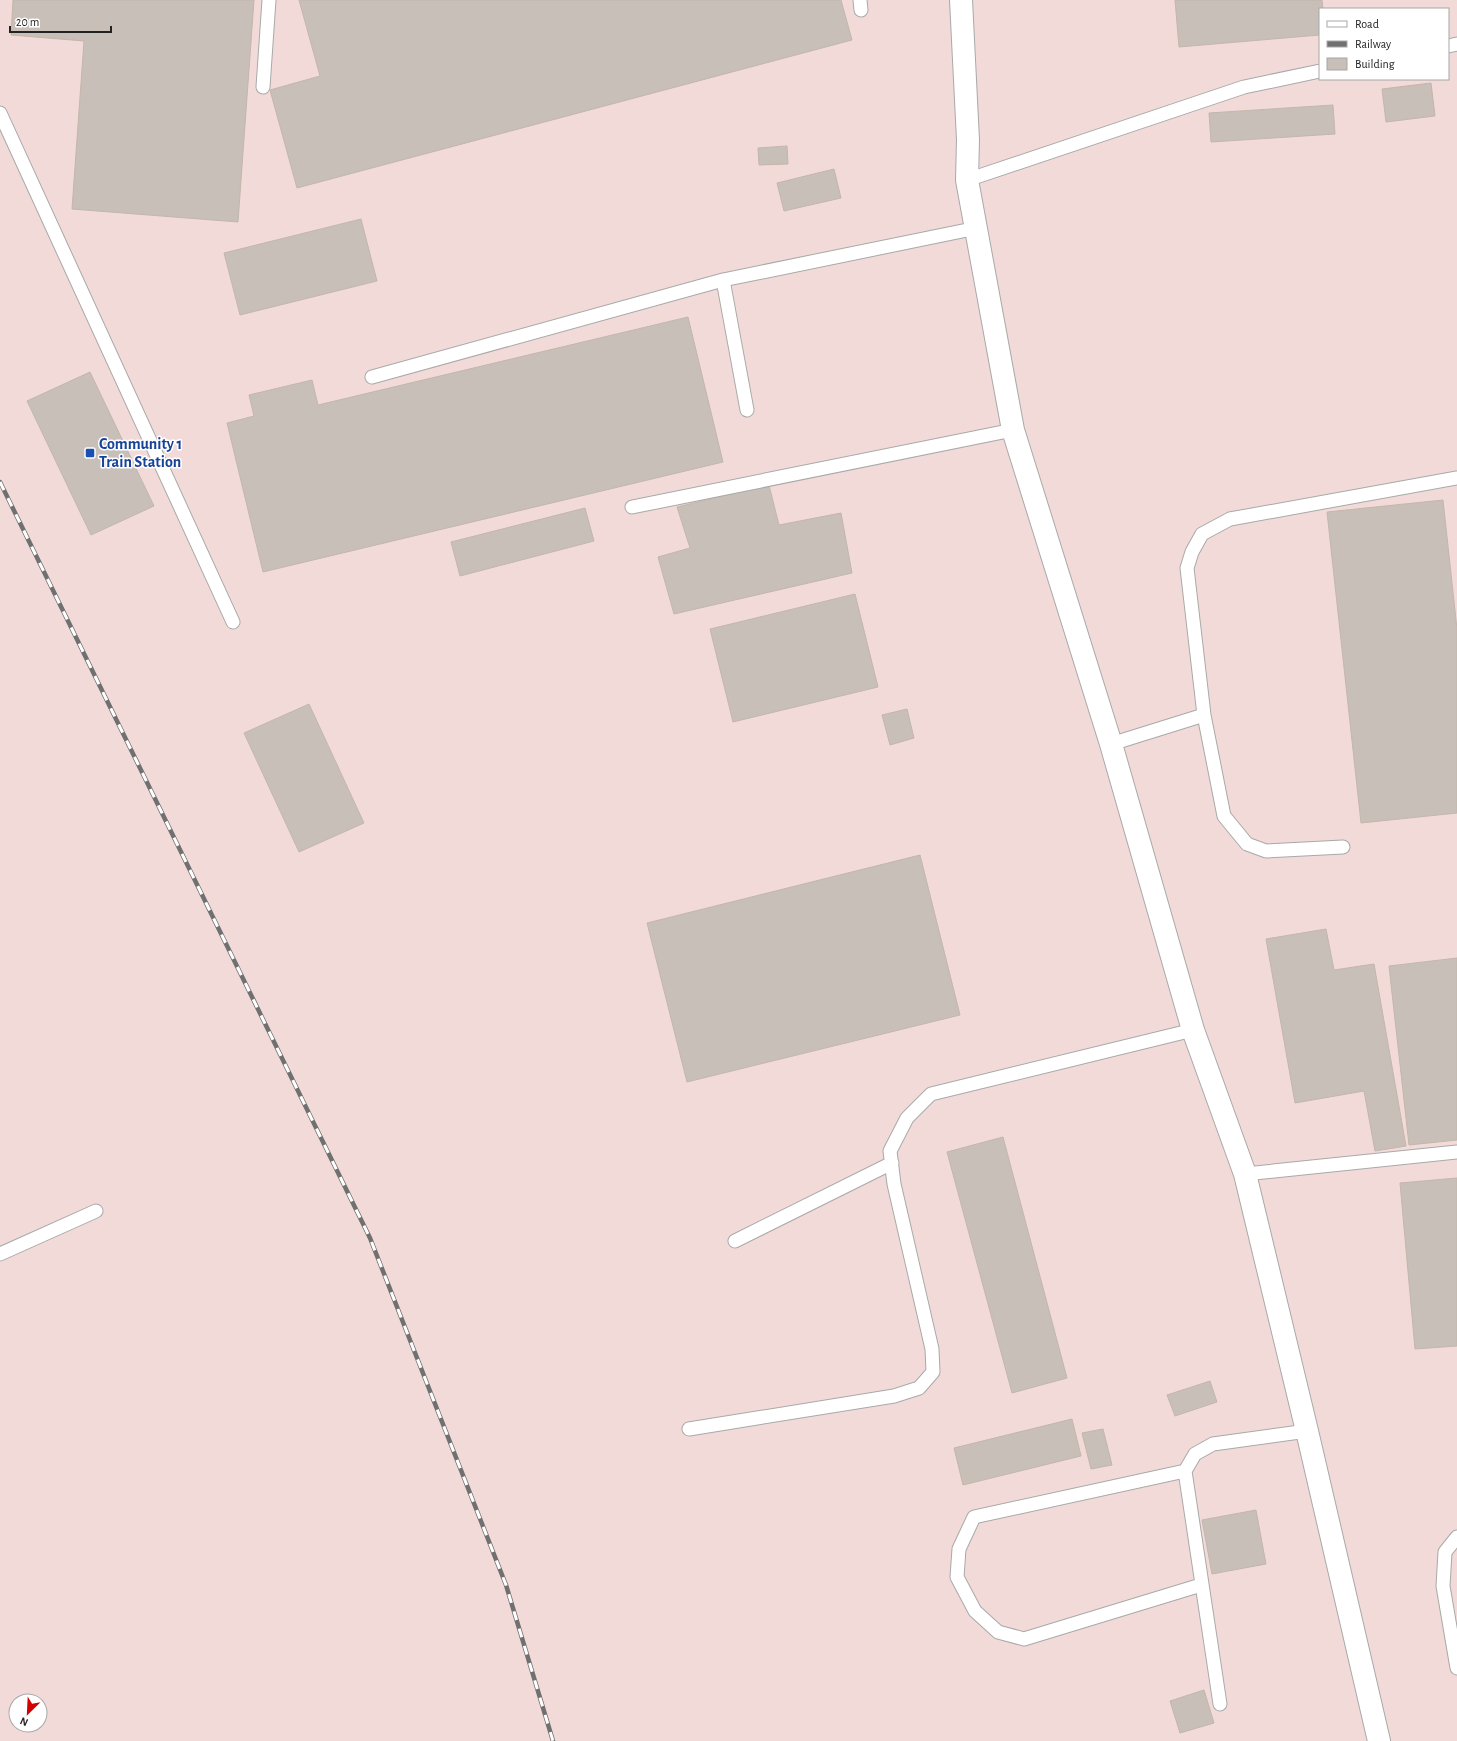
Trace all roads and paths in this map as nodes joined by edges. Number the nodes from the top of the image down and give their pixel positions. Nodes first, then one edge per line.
1 (269, 0) edge
2 (961, 0) edge
3 (1319, 72) edge
4 (264, 87) dead end
5 (0, 113) edge
6 (967, 180) junction
7 (977, 228) junction
8 (723, 280) junction
9 (372, 377) dead end
10 (747, 410) dead end
11 (1013, 430) junction
12 (1457, 478) edge
13 (632, 507) dead end
14 (233, 622) dead end
15 (1204, 715) junction
16 (1111, 744) junction
17 (1343, 847) dead end
18 (1194, 1030) junction
19 (1457, 1152) edge
20 (892, 1163) junction
21 (1245, 1174) junction
22 (96, 1211) dead end
23 (735, 1241) dead end
24 (0, 1254) edge
25 (688, 1429) dead end
26 (1307, 1431) junction
27 (1185, 1471) junction
28 (1457, 1537) edge
29 (1201, 1585) junction
30 (1457, 1668) edge
31 (1220, 1704) dead end
32 (1379, 1741) edge

1 - 4 lane
2 - 6 street
3 - 6 lane
5 - 14 lane
6 - 7 street
7 - 8 lane
7 - 11 street
8 - 9 lane
8 - 10 lane
11 - 13 lane
11 - 16 street
12 - 15 lane
15 - 16 lane
15 - 17 lane
16 - 18 street
18 - 20 lane
18 - 21 street
19 - 21 lane
20 - 23 lane
20 - 25 lane
21 - 26 street
22 - 24 lane
26 - 27 lane
26 - 32 street
27 - 29 lane
27 - 29 lane
28 - 30 lane
29 - 31 lane

